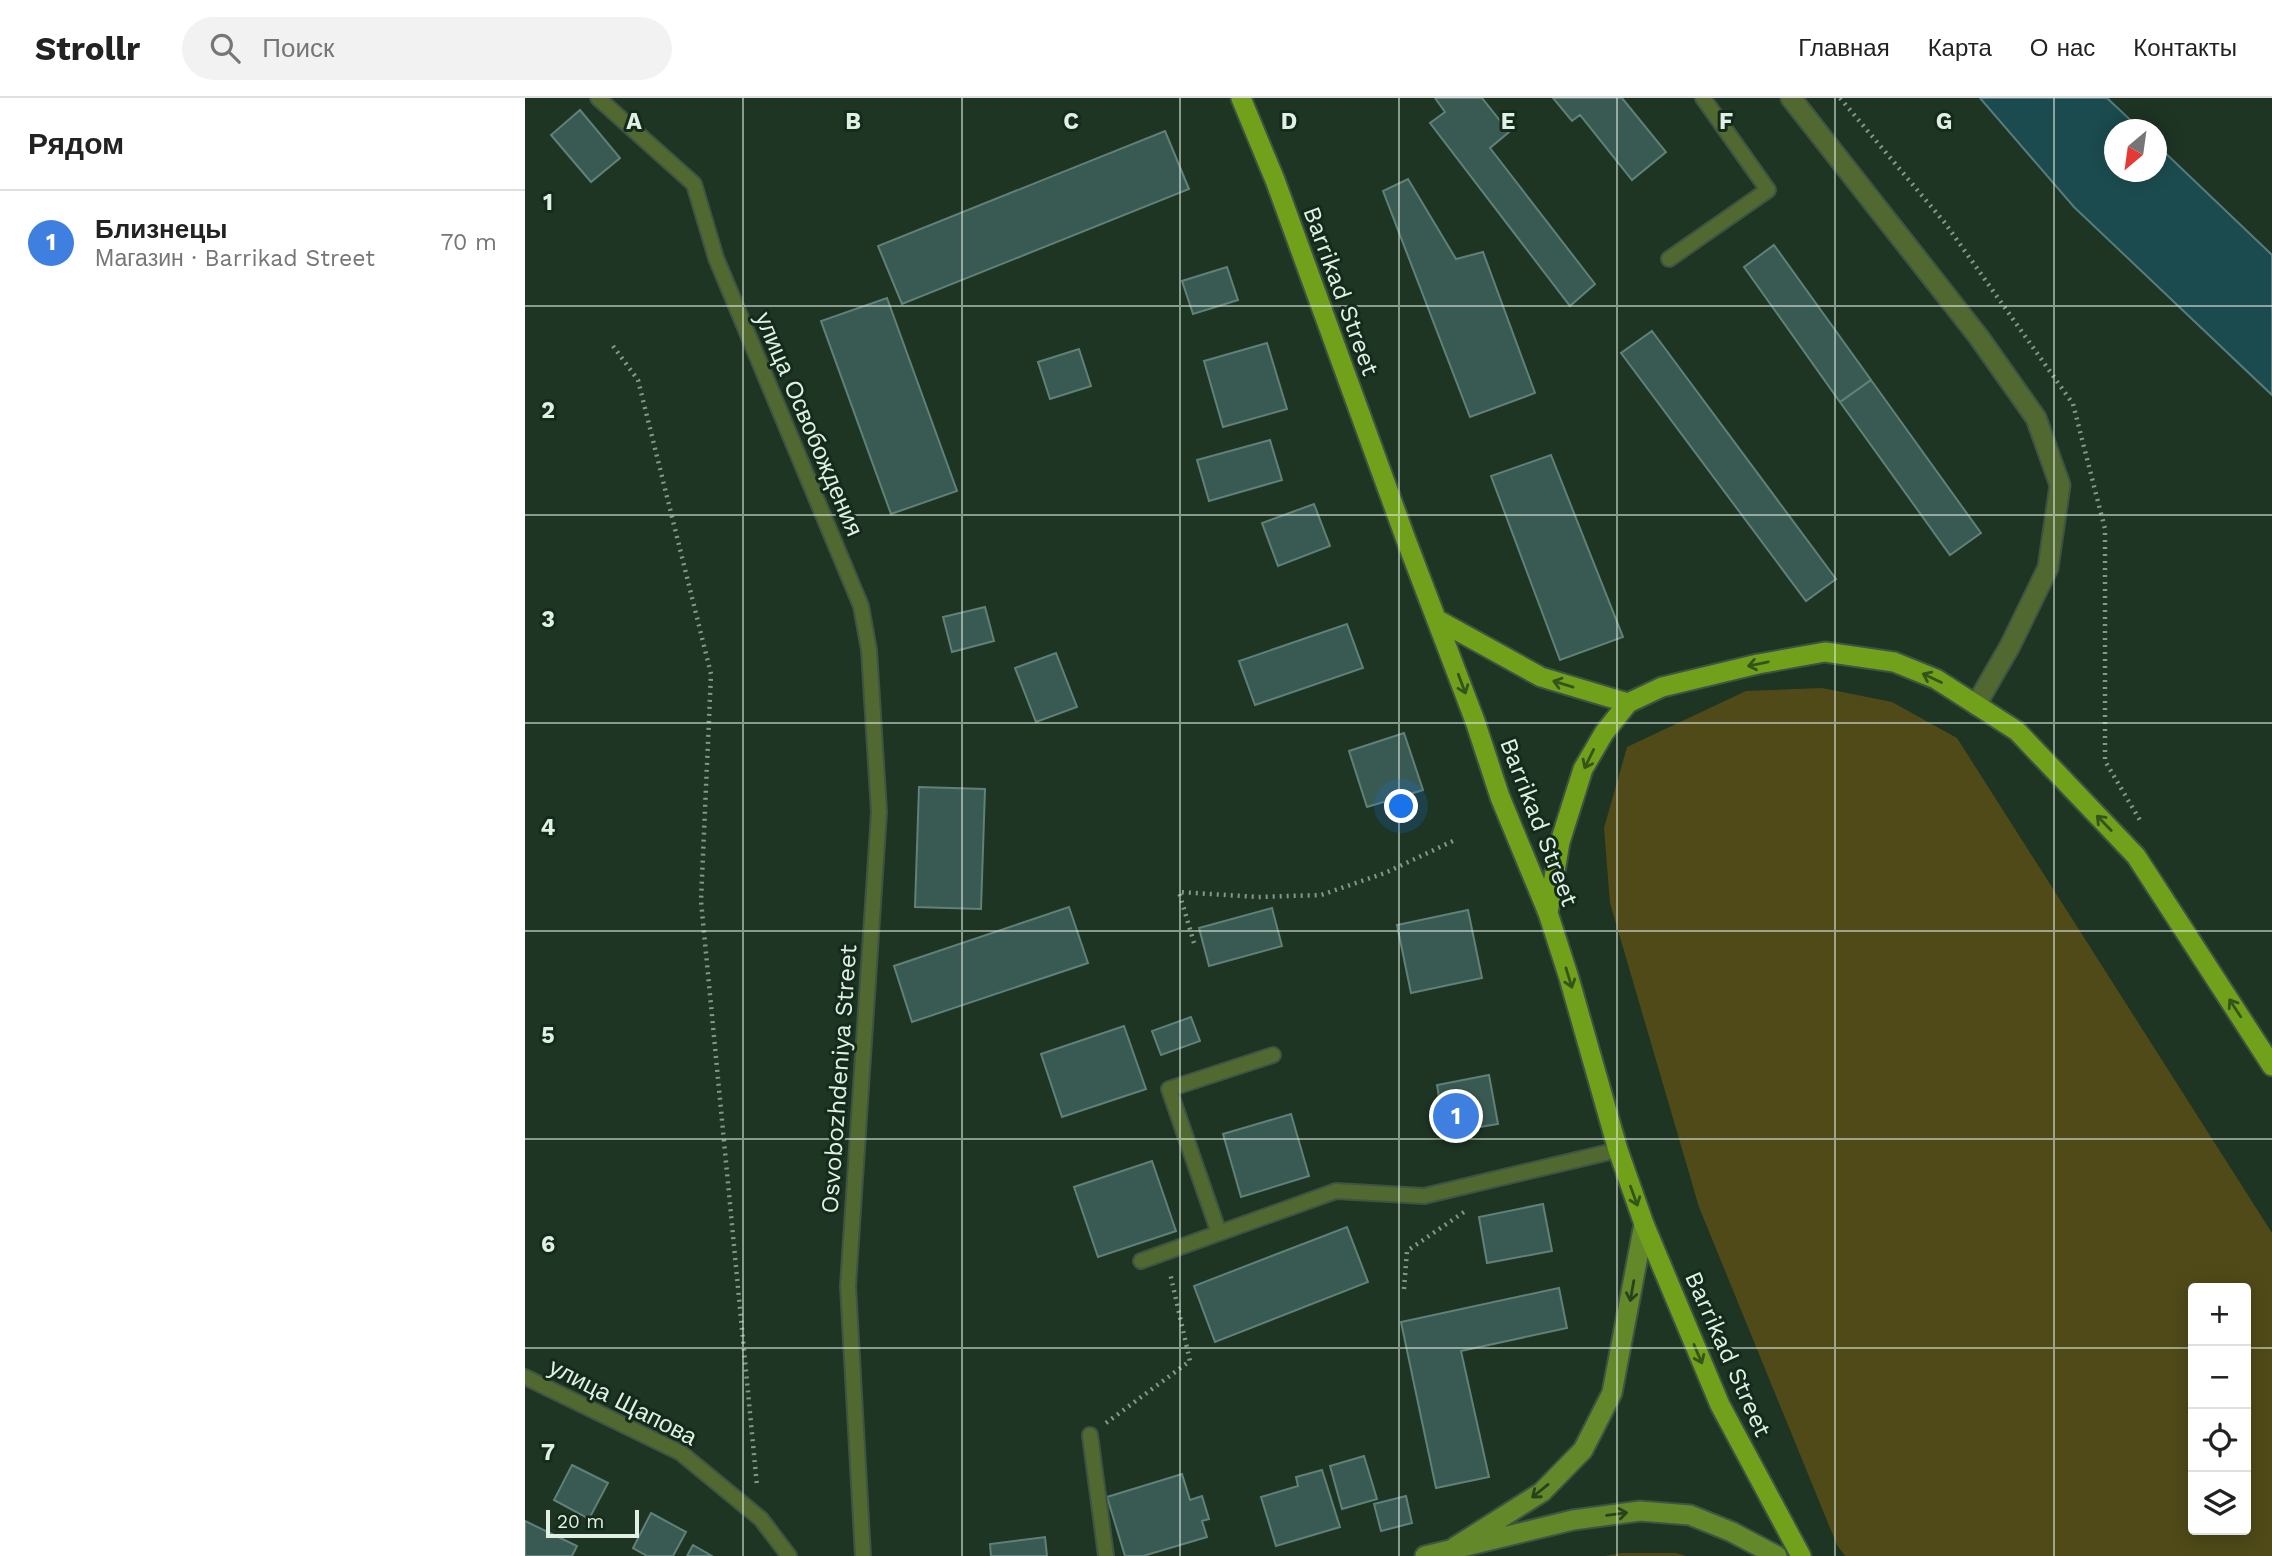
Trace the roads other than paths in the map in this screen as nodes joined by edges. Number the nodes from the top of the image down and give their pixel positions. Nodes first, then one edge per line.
1 (598, 98) edge
2 (1241, 98) edge
3 (1703, 98) edge
4 (1791, 98) edge
5 (1669, 259) dead end
6 (1437, 620) junction
7 (1628, 703) junction
8 (1976, 705) junction
9 (1548, 913) junction
10 (1273, 1055) dead end
11 (2272, 1066) edge
12 (1618, 1150) junction
13 (1644, 1224) junction
14 (1219, 1233) junction
15 (1141, 1261) dead end
16 (525, 1377) edge
17 (1090, 1435) road end
18 (1455, 1547) junction
19 (789, 1556) edge
20 (863, 1556) edge
21 (1106, 1556) edge
22 (1426, 1556) edge
23 (1777, 1556) edge
24 (1801, 1556) edge

1 - 20 lane, Osvobozhdeniya Street
2 - 6 main road, Barrikad Street
3 - 5 lane
4 - 8 street
7 -> 6 main road
6 -> 9 main road, Barrikad Street
8 -> 7 main road
7 -> 9 main road
11 -> 8 main road
9 -> 12 main road, Barrikad Street
10 - 14 lane
12 -> 13 main road, Barrikad Street
12 - 14 lane
13 -> 18 main road
13 -> 24 main road, Barrikad Street
14 - 15 lane
16 - 19 lane, улица Щапова
17 - 21 lane
18 - 22 main road
18 -> 23 main road

